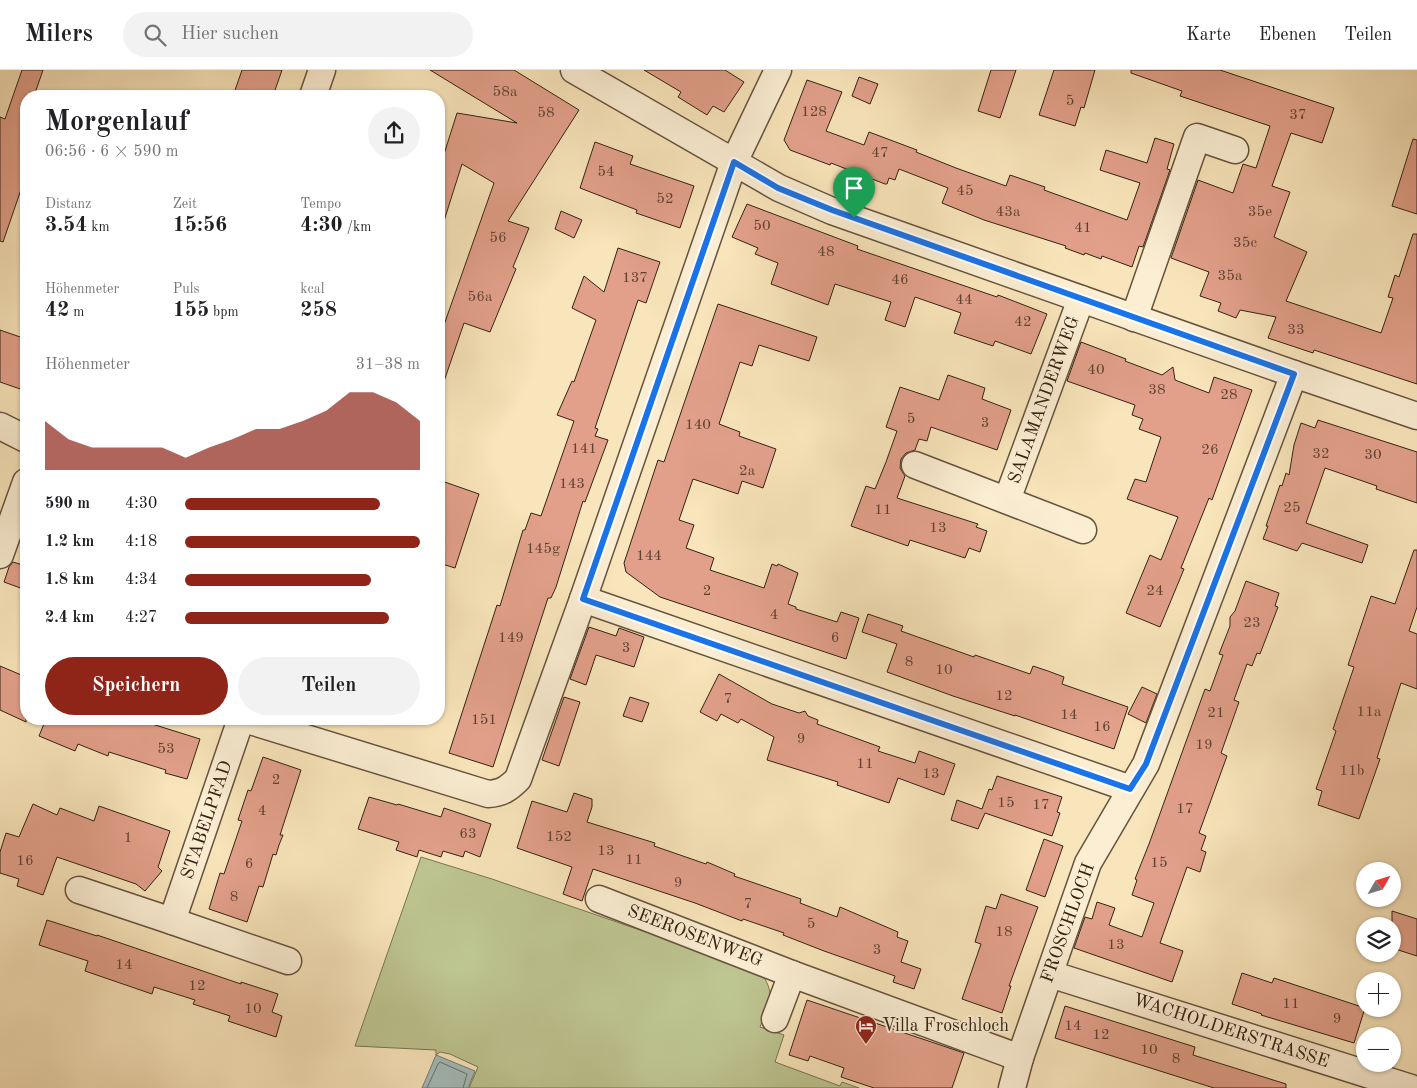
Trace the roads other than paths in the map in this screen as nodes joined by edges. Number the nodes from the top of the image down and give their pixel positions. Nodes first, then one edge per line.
1 (322, 70) edge
2 (574, 70) edge
3 (778, 70) edge
4 (315, 90) edge
5 (1235, 150) dead end
6 (734, 162) junction
7 (1081, 299) junction
8 (1134, 318) junction
9 (1294, 374) junction
10 (1417, 416) edge
11 (0, 426) edge
12 (20, 436) edge
13 (915, 465) dead end
14 (20, 499) edge
15 (1007, 500) junction
16 (1083, 530) dead end
17 (0, 554) edge
18 (583, 599) junction
19 (240, 725) edge
20 (262, 725) edge
21 (1130, 789) junction
22 (79, 890) dead end
23 (598, 899) dead end
24 (172, 921) junction
25 (288, 961) dead end
26 (792, 974) junction
27 (1050, 974) junction
28 (775, 1019) dead end
29 (1020, 1058) junction
30 (1012, 1088) edge
31 (1411, 1088) edge

1 - 4 street
2 - 6 street
3 - 6 street
5 - 8 street
6 - 7 street
6 - 18 street
7 - 8 street
7 - 15 street, SALAMANDERWEG
8 - 9 street
9 - 10 street
9 - 21 street, FROSCHLOCH
11 - 12 street
13 - 15 street, SALAMANDERWEG
14 - 17 street
15 - 16 street, SALAMANDERWEG
18 - 20 street
18 - 21 street
19 - 24 street, STABELPFAD
21 - 27 street, FROSCHLOCH
22 - 24 street
23 - 26 street, SEEROSENWEG
24 - 25 street
26 - 28 street
26 - 29 street, SEEROSENWEG
27 - 29 street, FROSCHLOCH
27 - 31 street, WACHOLDERSTRASSE
29 - 30 street, FROSCHLOCH

